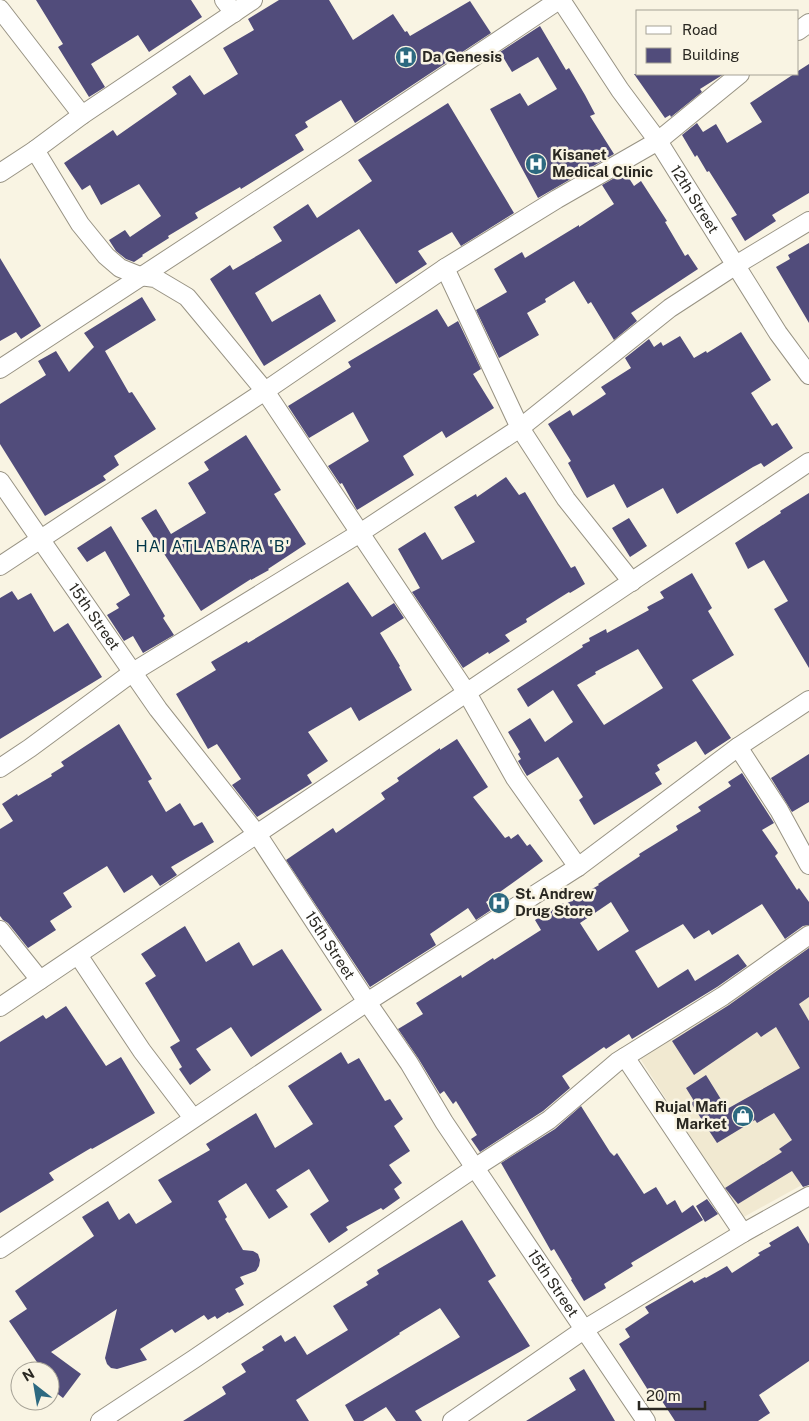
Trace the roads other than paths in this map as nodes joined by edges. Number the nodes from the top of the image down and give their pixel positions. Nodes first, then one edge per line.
1 (253, 0) edge
2 (560, 0) edge
3 (229, 7) edge
4 (0, 9) edge
5 (739, 75) edge
6 (82, 114) junction
7 (658, 140) junction
8 (35, 150) junction
9 (0, 173) edge
10 (809, 221) edge
11 (736, 265) junction
12 (445, 268) junction
13 (140, 276) junction
14 (0, 369) edge
15 (809, 375) edge
16 (265, 391) junction
17 (520, 428) junction
18 (809, 462) edge
19 (0, 480) edge
20 (360, 533) junction
21 (40, 540) junction
22 (0, 566) edge
23 (632, 582) junction
24 (133, 672) junction
25 (467, 693) junction
26 (809, 700) edge
27 (738, 747) junction
28 (0, 768) edge
29 (257, 834) junction
30 (809, 865) edge
31 (578, 867) junction
32 (0, 930) edge
33 (809, 935) edge
34 (78, 955) junction
35 (40, 980) junction
36 (367, 1002) junction
37 (0, 1007) edge
38 (625, 1057) junction
39 (194, 1118) junction
40 (476, 1167) junction
41 (808, 1198) edge
42 (743, 1233) junction
43 (0, 1249) edge
44 (585, 1329) junction
45 (100, 1421) edge
46 (452, 1421) edge
47 (646, 1421) edge

1 - 3 street
2 - 7 street, 12th Street
2 - 13 street
3 - 6 street
4 - 6 street
5 - 7 street
6 - 8 street
7 - 11 street, 12th Street
7 - 12 street
8 - 9 street
8 - 13 street
10 - 11 street
11 - 15 street, 12th Street
11 - 17 street
12 - 16 street
12 - 17 street
13 - 14 street
13 - 16 street
16 - 20 street
16 - 21 street
17 - 20 street
17 - 23 street
18 - 23 street
19 - 21 street, 15th Street
20 - 24 street
20 - 25 street
21 - 22 street
21 - 24 street, 15th Street
23 - 25 street
24 - 28 street
24 - 29 street, 15th Street
25 - 29 street
25 - 31 street
26 - 27 street
27 - 30 street
27 - 31 street
29 - 34 street
29 - 36 street, 15th Street
31 - 36 street
32 - 35 street
33 - 38 street
34 - 35 street
34 - 39 street
35 - 37 street
36 - 39 street
36 - 40 street, 15th Street
38 - 40 street
38 - 42 street
39 - 43 street
40 - 44 street, 15th Street
40 - 45 street
41 - 42 street
42 - 44 street
44 - 46 street
44 - 47 street, 15th Street

